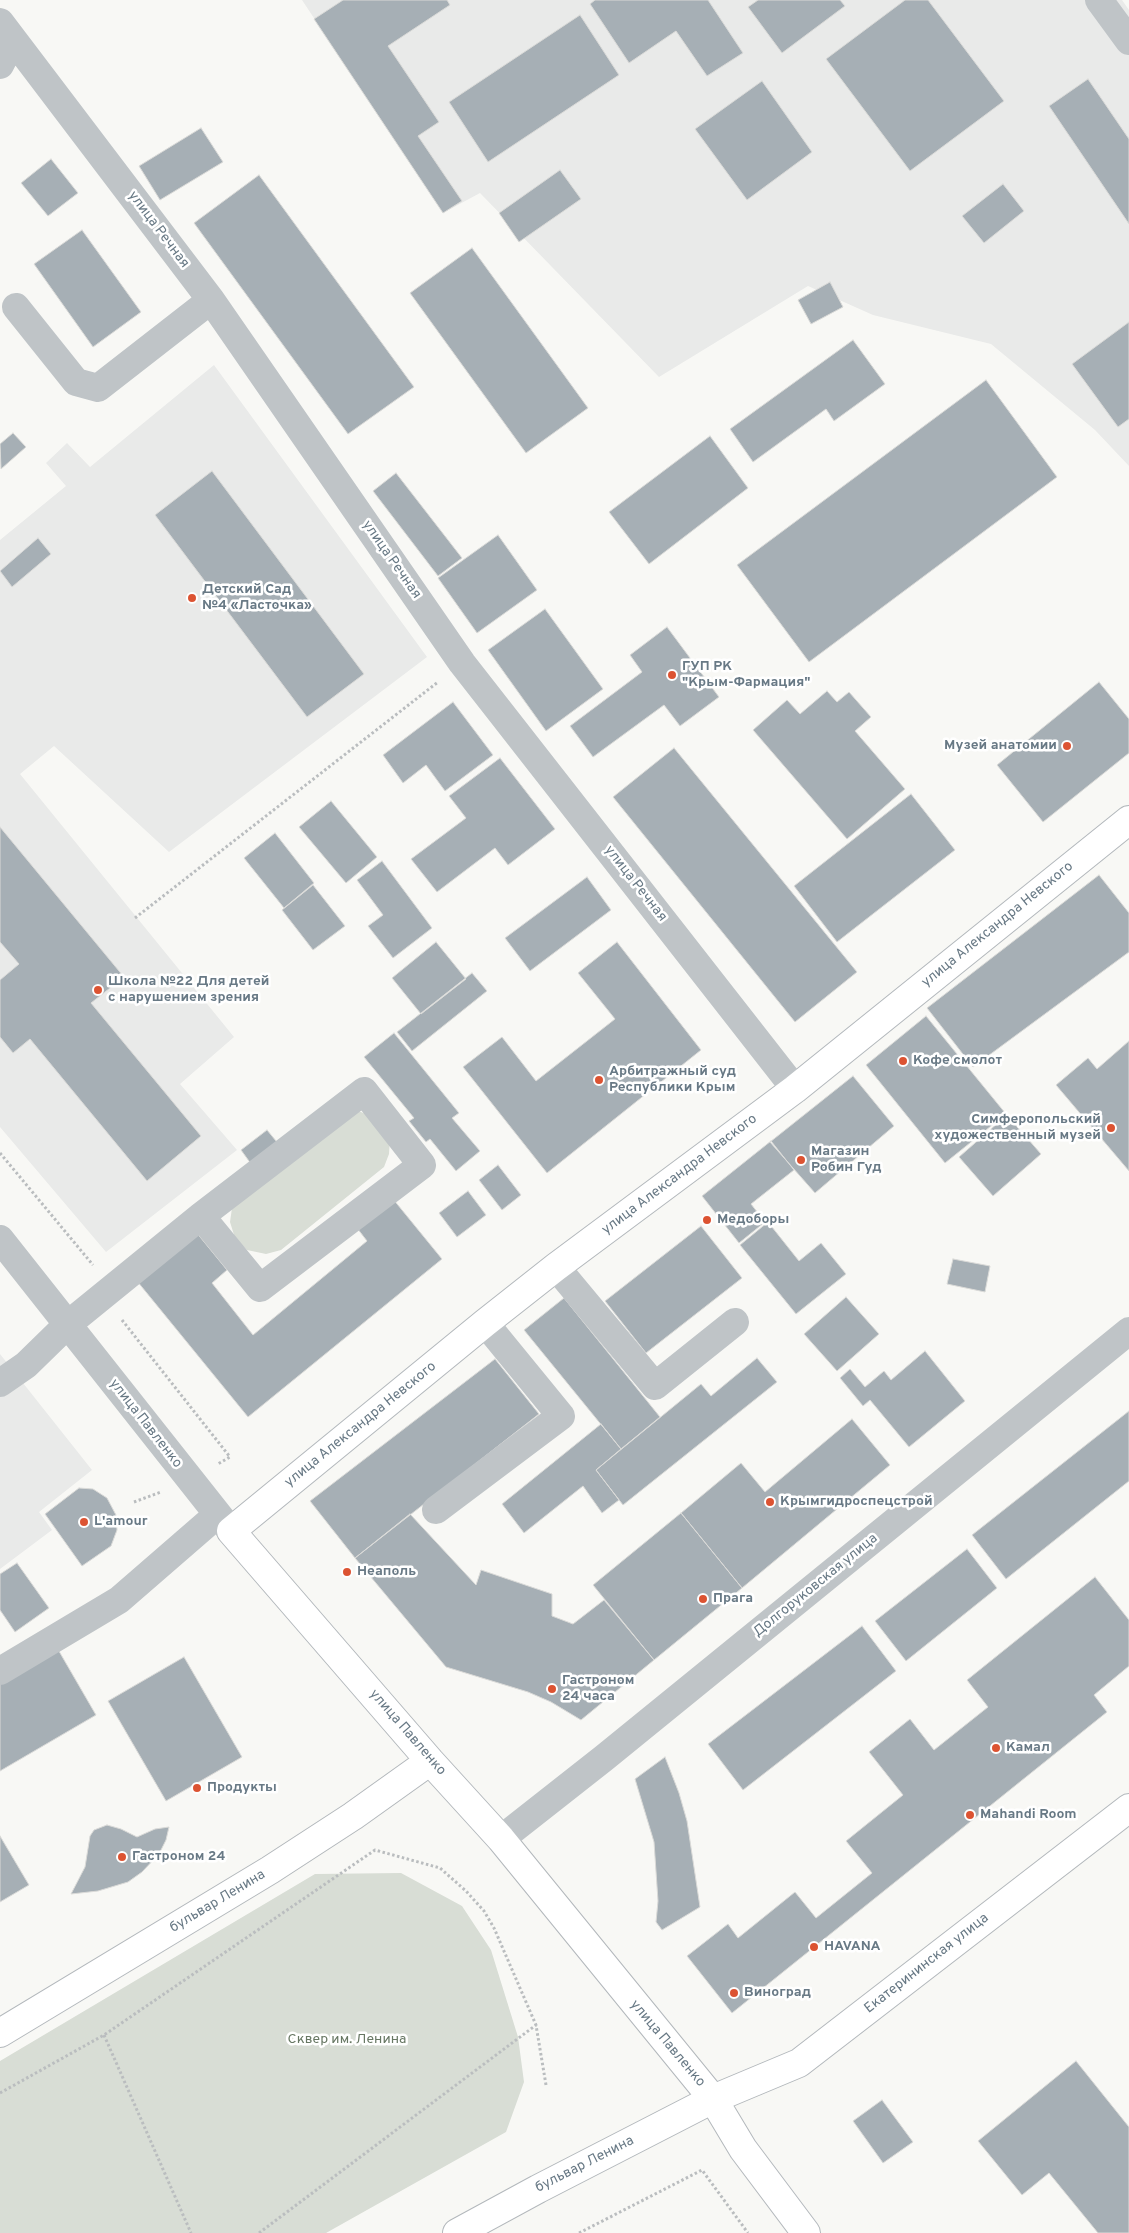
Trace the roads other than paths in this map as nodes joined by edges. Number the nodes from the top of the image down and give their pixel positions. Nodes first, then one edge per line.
1 (1100, 0) edge
2 (6, 31) edge
3 (1129, 41) edge
4 (0, 65) edge
5 (211, 300) junction
6 (16, 307) dead end
7 (1128, 823) edge
8 (795, 1089) junction
9 (201, 1216) junction
10 (0, 1239) edge
11 (556, 1267) junction
12 (735, 1322) dead end
13 (485, 1323) junction
14 (67, 1325) junction
15 (1129, 1331) edge
16 (0, 1383) edge
17 (436, 1510) dead end
18 (224, 1523) junction
19 (0, 1671) edge
20 (430, 1761) junction
21 (1129, 1808) edge
22 (501, 1839) junction
23 (0, 2033) edge
24 (713, 2099) junction
25 (457, 2233) edge
26 (806, 2233) edge

1 - 3 street
2 - 4 street
2 - 5 street, улица Речная
5 - 6 street
5 - 8 street, улица Речная
7 - 8 main road, улица Александра Невского
8 - 11 main road, улица Александра Невского
9 - 9 street
9 - 14 street
10 - 14 street, улица Павленко
11 - 12 street
11 - 13 main road, улица Александра Невского
13 - 17 street
13 - 18 main road, улица Александра Невского
14 - 16 street
14 - 18 street, улица Павленко
15 - 22 street, Долгоруковская улица
18 - 19 street
18 - 20 main road, улица Павленко
20 - 22 main road, улица Павленко
20 - 23 main road, бульвар Ленина
21 - 24 main road, Екатерининская улица
22 - 24 main road, улица Павленко
24 - 25 main road, бульвар Ленина
24 - 26 main road, улица Павленко

